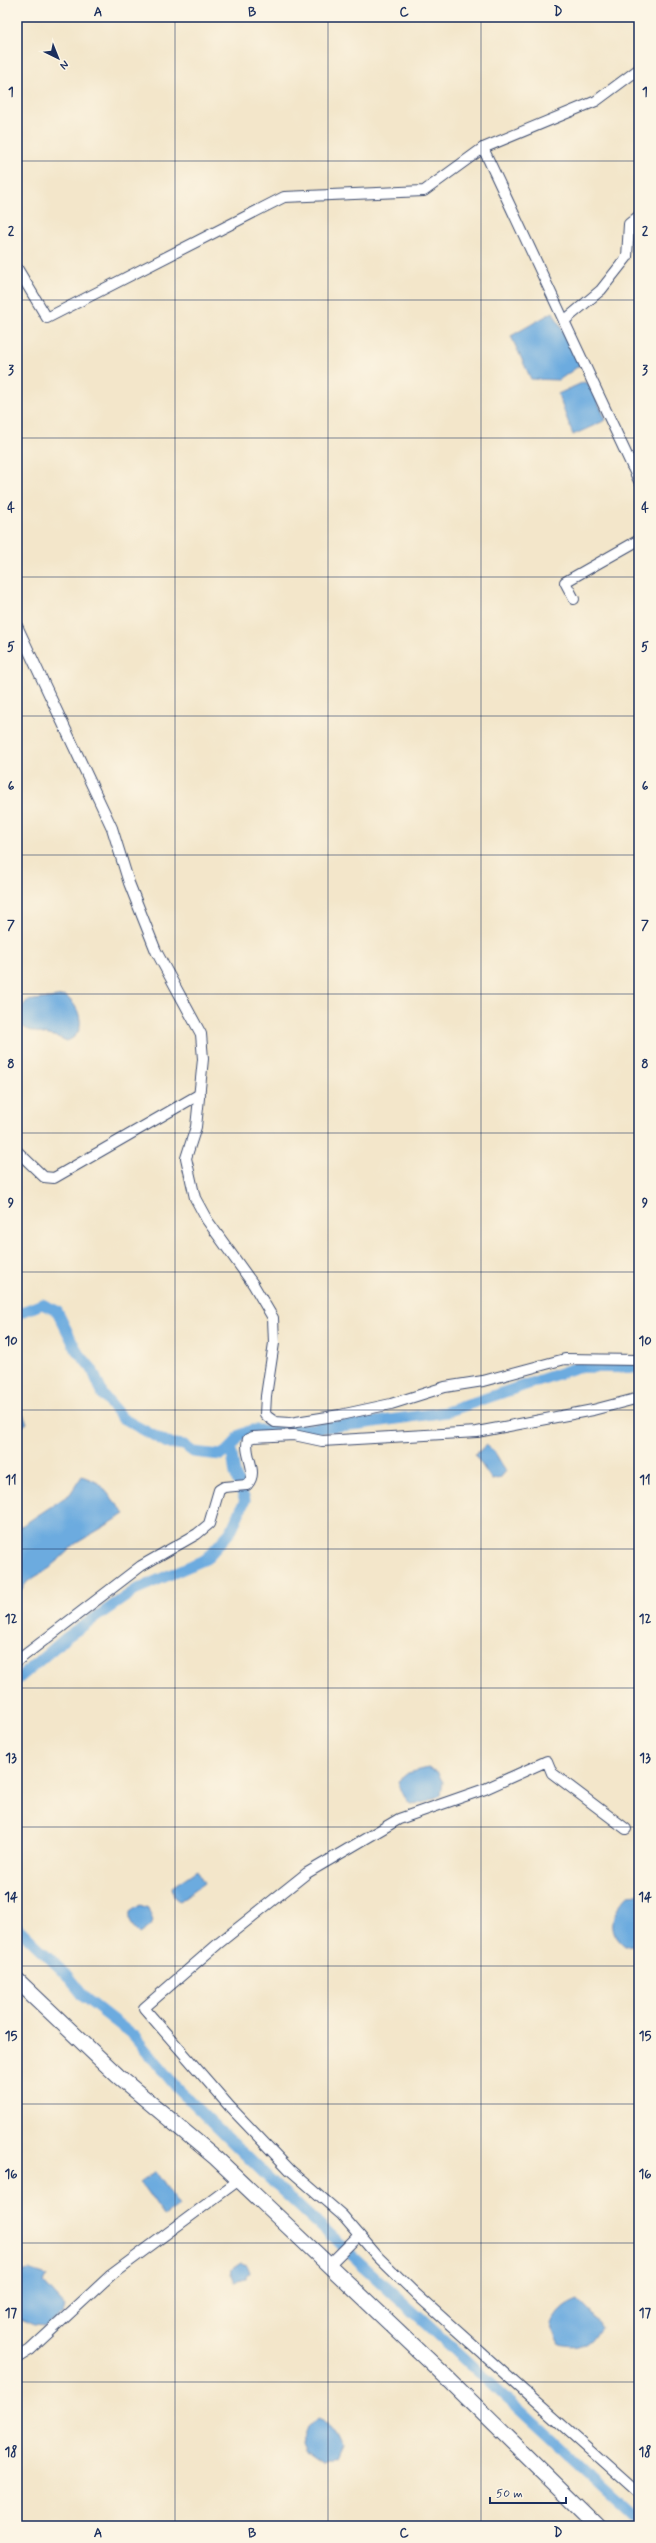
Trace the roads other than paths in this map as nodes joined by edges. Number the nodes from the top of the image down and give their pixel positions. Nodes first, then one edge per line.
1 (639, 69) edge
2 (484, 148) junction
3 (639, 216) edge
4 (17, 268) edge
5 (564, 321) junction
6 (635, 465) edge
7 (639, 481) edge
8 (639, 540) edge
9 (574, 599) dead end
10 (17, 626) edge
11 (200, 1094) junction
12 (17, 1151) edge
13 (639, 1360) edge
14 (639, 1398) edge
15 (17, 1661) edge
16 (626, 1829) dead end
17 (17, 1980) edge
18 (239, 2180) junction
19 (359, 2235) junction
20 (329, 2265) junction
21 (17, 2358) edge
22 (639, 2494) edge
23 (598, 2526) edge

1 - 2 street
2 - 4 street
2 - 5 street
3 - 5 street
5 - 6 street
6 - 7 street
8 - 9 street
10 - 11 street
11 - 12 street
11 - 13 street
14 - 15 street
16 - 19 street
17 - 18 street
18 - 20 street
18 - 21 street
19 - 20 street
19 - 22 street
20 - 23 street

